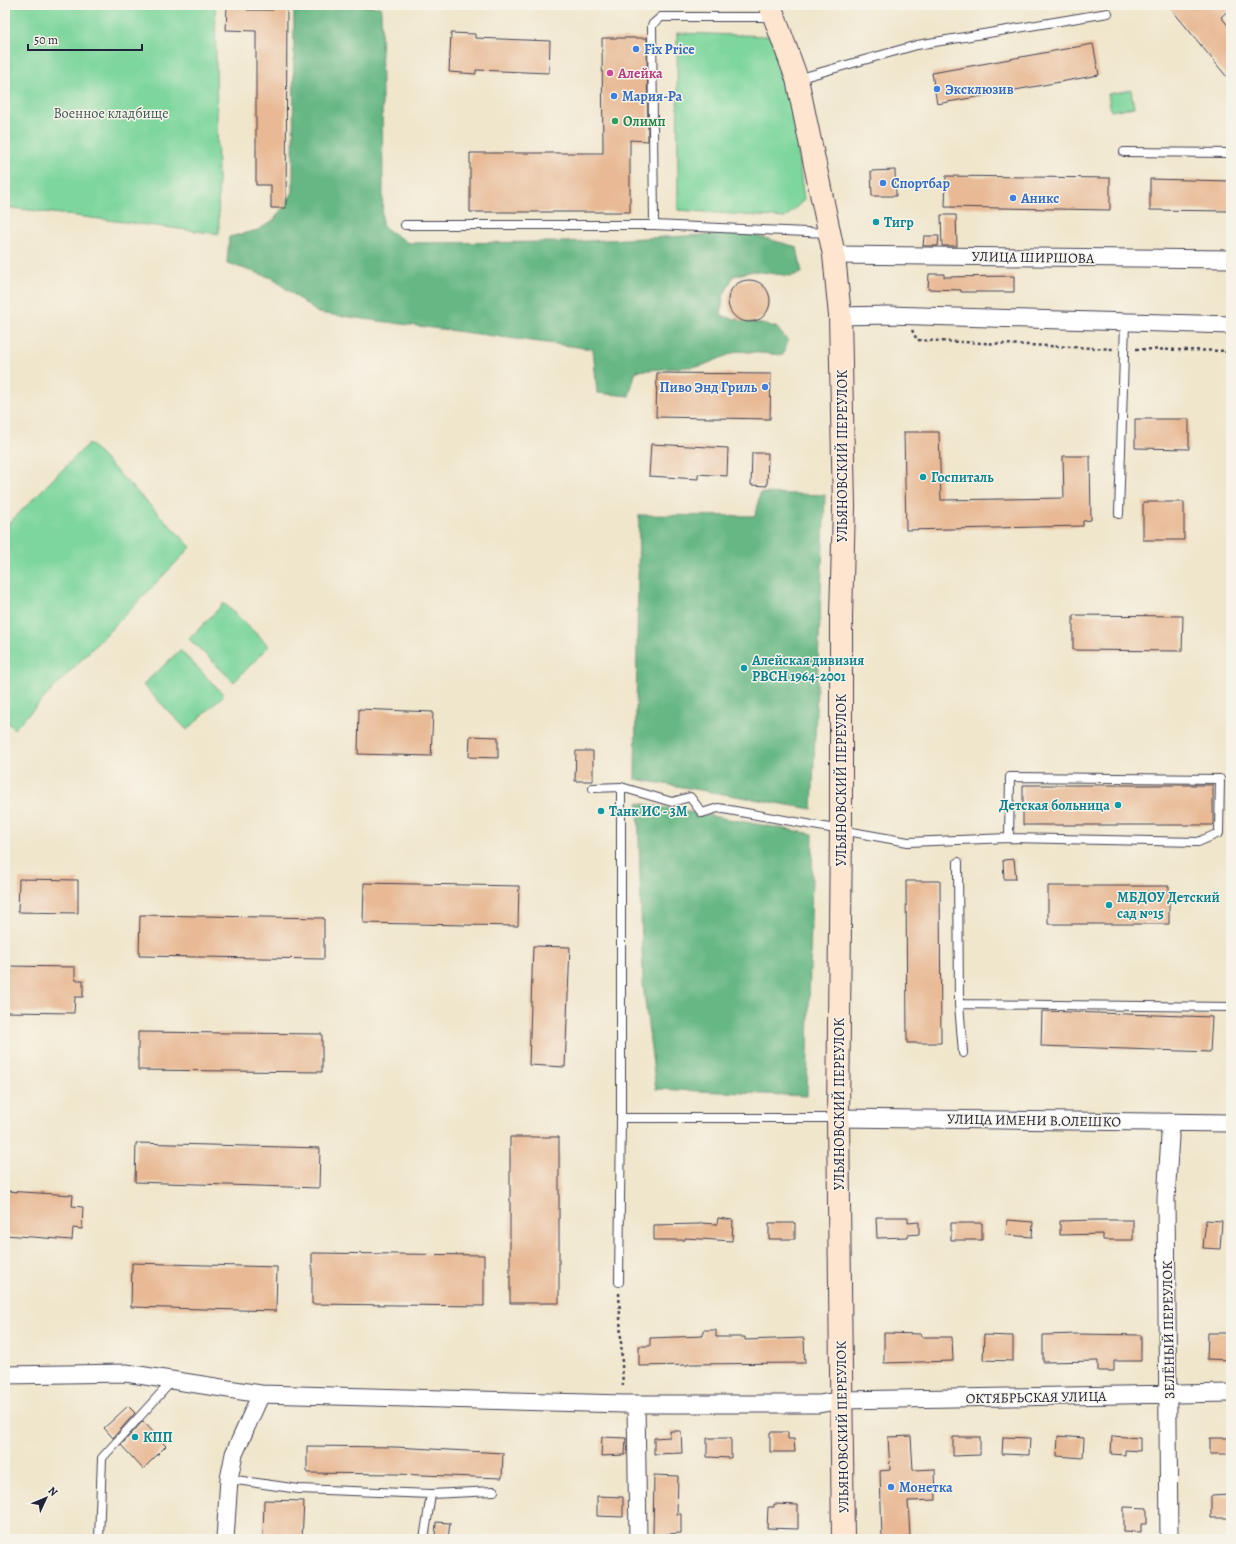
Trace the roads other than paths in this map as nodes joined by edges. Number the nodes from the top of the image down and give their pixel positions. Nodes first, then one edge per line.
1 (772, 11) edge
2 (1108, 13) dead end
3 (797, 79) junction
4 (1124, 152) dead end
5 (1231, 153) edge
6 (405, 225) dead end
7 (654, 225) junction
8 (829, 233) junction
9 (834, 254) junction
10 (1231, 259) edge
11 (840, 316) junction
12 (1126, 323) junction
13 (1231, 325) edge
14 (1119, 514) dead end
15 (621, 787) junction
16 (593, 788) dead end
17 (841, 829) junction
18 (1009, 838) junction
19 (958, 862) dead end
20 (959, 1004) junction
21 (1231, 1008) edge
22 (963, 1053) dead end
23 (621, 1118) junction
24 (838, 1118) junction
25 (1169, 1122) junction
26 (1231, 1123) edge
27 (619, 1282) road end
28 (5, 1375) edge
29 (173, 1380) junction
30 (1168, 1393) junction
31 (1231, 1393) edge
32 (261, 1394) junction
33 (842, 1400) junction
34 (630, 1404) junction
35 (229, 1479) junction
36 (494, 1491) dead end
37 (431, 1494) junction
38 (99, 1539) edge
39 (225, 1539) edge
40 (424, 1539) edge
41 (638, 1539) edge
42 (843, 1539) edge
43 (1169, 1539) edge

1 - 3 main road, УЛЬЯНОВСКИЙ ПЕРЕУЛОК
1 - 7 lane
2 - 3 lane
3 - 8 main road, УЛЬЯНОВСКИЙ ПЕРЕУЛОК
4 - 5 lane
6 - 7 lane
7 - 8 lane
8 - 9 main road, УЛЬЯНОВСКИЙ ПЕРЕУЛОК
9 - 10 street, УЛИЦА ШИРШОВА
9 - 11 main road, УЛЬЯНОВСКИЙ ПЕРЕУЛОК
11 - 12 street
11 - 17 main road, УЛЬЯНОВСКИЙ ПЕРЕУЛОК
12 - 13 street
12 - 14 lane
15 - 16 lane
15 - 17 lane
15 - 23 lane
17 - 18 lane
17 - 24 main road, УЛЬЯНОВСКИЙ ПЕРЕУЛОК
18 - 18 lane
19 - 20 lane
20 - 21 lane
20 - 22 lane
23 - 24 lane
23 - 27 lane
24 - 25 street, УЛИЦА ИМЕНИ В.ОЛЕШКО
24 - 33 main road, УЛЬЯНОВСКИЙ ПЕРЕУЛОК
25 - 26 street, УЛИЦА ИМЕНИ В.ОЛЕШКО
25 - 30 street, ЗЕЛЁНЫЙ ПЕРЕУЛОК
28 - 29 street, ОКТЯБРЬСКАЯ УЛИЦА
29 - 32 street, ОКТЯБРЬСКАЯ УЛИЦА
29 - 38 lane
30 - 31 street, ОКТЯБРЬСКАЯ УЛИЦА
30 - 33 street, ОКТЯБРЬСКАЯ УЛИЦА
30 - 43 street, ЗЕЛЁНЫЙ ПЕРЕУЛОК
32 - 34 street, ОКТЯБРЬСКАЯ УЛИЦА
32 - 35 street
33 - 34 street, ОКТЯБРЬСКАЯ УЛИЦА
33 - 42 main road, УЛЬЯНОВСКИЙ ПЕРЕУЛОК
34 - 41 street
35 - 37 lane
35 - 39 street
36 - 37 lane
37 - 40 lane

